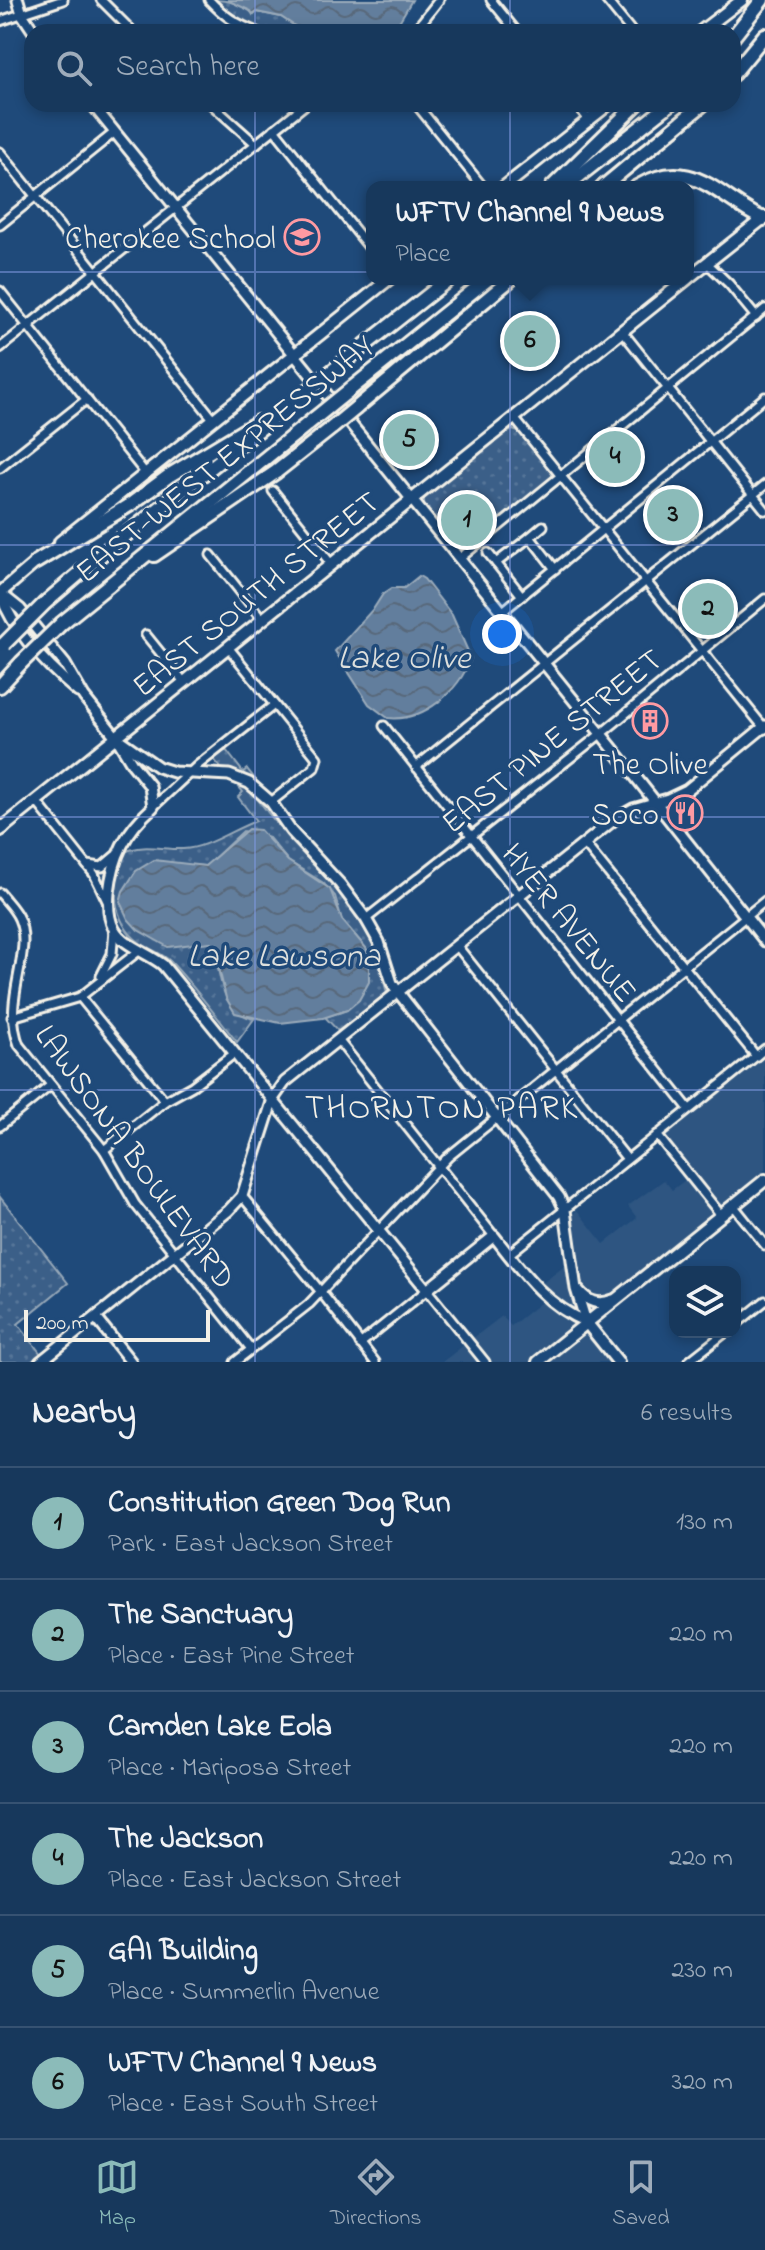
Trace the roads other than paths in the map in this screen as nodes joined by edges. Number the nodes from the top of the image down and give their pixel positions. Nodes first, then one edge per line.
1 (18, 0) edge
2 (63, 0) edge
3 (101, 0) edge
4 (209, 0) edge
5 (439, 0) edge
6 (491, 0) edge
7 (606, 0) edge
8 (742, 0) edge
9 (762, 0) edge
10 (22, 14) junction
11 (0, 21) edge
12 (29, 24) edge
13 (125, 24) edge
14 (236, 24) edge
15 (420, 24) edge
16 (510, 24) edge
17 (626, 24) edge
18 (710, 24) edge
19 (741, 28) edge
20 (765, 35) edge
21 (760, 46) edge
22 (741, 66) edge
23 (99, 112) edge
24 (220, 112) edge
25 (296, 112) edge
26 (422, 112) edge
27 (582, 112) edge
28 (599, 112) edge
29 (629, 112) edge
30 (660, 112) edge
31 (693, 112) edge
32 (589, 120) junction
33 (274, 129) junction
34 (115, 132) junction
35 (256, 144) junction
36 (0, 152) edge
37 (478, 181) edge
38 (512, 181) edge
39 (558, 181) edge
40 (573, 181) edge
41 (610, 181) edge
42 (649, 181) edge
43 (36, 196) junction
44 (175, 208) junction
45 (764, 218) edge
46 (0, 225) edge
47 (366, 244) edge
48 (707, 263) junction
49 (96, 272) junction
50 (694, 274) edge
51 (381, 285) edge
52 (441, 285) edge
53 (481, 285) edge
54 (504, 285) edge
55 (680, 285) edge
56 (0, 291) edge
57 (765, 309) edge
58 (756, 317) junction
59 (28, 326) junction
60 (622, 331) junction
61 (0, 348) edge
62 (295, 354) junction
63 (667, 388) junction
64 (765, 397) edge
65 (299, 398) junction
66 (87, 399) junction
67 (514, 418) junction
68 (214, 420) junction
69 (710, 442) junction
70 (0, 468) edge
71 (146, 474) junction
72 (561, 475) junction
73 (765, 485) edge
74 (273, 491) dead end
75 (753, 495) junction
76 (412, 500) junction
77 (765, 510) edge
78 (543, 526) dead end
79 (604, 528) junction
80 (530, 537) junction
81 (488, 553) dead end
82 (211, 555) dead end
83 (459, 559) junction
84 (36, 562) junction
85 (496, 563) junction
86 (332, 565) junction
87 (555, 569) junction
88 (120, 574) junction
89 (647, 582) junction
90 (0, 593) edge
91 (522, 596) junction
92 (765, 599) edge
93 (502, 612) junction
94 (263, 620) junction
95 (146, 635) dead end
96 (2, 646) edge
97 (228, 647) junction
98 (701, 650) junction
99 (545, 665) junction
100 (184, 682) junction
101 (0, 686) edge
102 (274, 705) junction
103 (384, 726) dead end
104 (764, 727) edge
105 (599, 735) junction
106 (116, 737) junction
107 (218, 749) junction
108 (416, 767) junction
109 (190, 772) junction
110 (218, 773) junction
111 (271, 802) junction
112 (655, 802) junction
113 (40, 806) junction
114 (153, 807) junction
115 (1, 829) edge
116 (470, 836) junction
117 (584, 843) junction
118 (115, 856) junction
119 (87, 865) junction
120 (0, 893) edge
121 (519, 895) junction
122 (765, 901) edge
123 (108, 903) junction
124 (745, 917) junction
125 (366, 919) junction
126 (114, 929) junction
127 (765, 941) edge
128 (457, 946) junction
129 (140, 950) junction
130 (684, 967) junction
131 (96, 984) junction
132 (398, 992) junction
133 (80, 997) junction
134 (12, 1017) junction
135 (618, 1020) junction
136 (338, 1040) junction
137 (765, 1049) edge
138 (235, 1053) junction
139 (756, 1056) junction
140 (556, 1070) junction
141 (51, 1085) junction
142 (273, 1099) junction
143 (165, 1101) junction
144 (689, 1109) junction
145 (498, 1118) junction
146 (0, 1126) edge
147 (657, 1135) junction
148 (104, 1150) junction
149 (627, 1159) junction
150 (439, 1166) junction
151 (765, 1180) edge
152 (242, 1196) junction
153 (733, 1205) junction
154 (565, 1210) junction
155 (721, 1215) junction
156 (380, 1231) junction
157 (494, 1236) junction
158 (765, 1245) edge
159 (175, 1254) junction
160 (508, 1255) junction
161 (576, 1289) junction
162 (427, 1290) junction
163 (321, 1292) junction
164 (613, 1300) junction
165 (765, 1301) edge
166 (96, 1318) junction
167 (741, 1320) edge
168 (586, 1322) junction
169 (718, 1338) edge
170 (360, 1344) junction
171 (251, 1349) junction
172 (40, 1362) edge
173 (131, 1362) edge
174 (235, 1362) edge
175 (375, 1362) edge
176 (485, 1362) edge
177 (538, 1362) edge
178 (618, 1362) edge
179 (688, 1362) edge

1 - 10 street
2 - 10 street
3 - 13 street
4 - 14 street
5 - 15 street
6 - 16 street
7 - 17 street
8 - 18 main road
9 - 19 highway
10 - 11 street
10 - 12 street
20 - 21 highway
21 - 22 highway
23 - 34 street
24 - 35 street
25 - 33 street
26 - 37 street
27 - 32 street
28 - 32 main road
29 - 39 highway
30 - 40 highway
31 - 41 highway
32 - 38 main road
33 - 35 street
33 - 47 street
34 - 43 street
34 - 44 street
35 - 44 street
36 - 43 street
42 - 45 highway
43 - 46 street
43 - 49 street
44 - 49 street
44 - 62 street
45 - 48 main road, EAST SOUTH STREET
48 - 50 main road, EAST SOUTH STREET
48 - 58 street
49 - 59 street
49 - 68 street
51 - 62 main road
52 - 65 highway, EAST-WEST EXPRESSWAY, bridge
53 - 88 highway, EAST-WEST EXPRESSWAY, bridge
54 - 88 highway, bridge
55 - 60 main road, EAST SOUTH STREET
56 - 59 street
57 - 58 street
58 - 63 street
59 - 61 street
59 - 66 street
60 - 63 street
60 - 67 main road, EAST SOUTH STREET
62 - 68 main road
62 - 76 street
63 - 69 street
63 - 72 street
64 - 69 street
65 - 84 highway
65 - 96 highway, EAST-WEST EXPRESSWAY, bridge
66 - 70 street
66 - 71 street
67 - 72 street
67 - 76 main road, EAST SOUTH STREET
68 - 71 main road
69 - 75 street
69 - 79 street
71 - 84 main road
72 - 79 street
72 - 83 street
73 - 75 street
74 - 86 street
75 - 77 street
75 - 89 street
76 - 83 street
76 - 86 main road, EAST SOUTH STREET
78 - 80 street
79 - 87 street
79 - 89 street
80 - 85 street
80 - 87 street
81 - 85 street
82 - 94 street
83 - 93 street
84 - 90 main road
85 - 91 street
86 - 94 main road, EAST SOUTH STREET
87 - 91 street
88 - 101 highway, EAST-WEST EXPRESSWAY, bridge
89 - 98 street
89 - 99 street
90 - 106 street
91 - 93 street
92 - 98 street, EAST PINE STREET
93 - 99 street
94 - 97 main road, EAST SOUTH STREET
95 - 100 street
97 - 100 main road, EAST SOUTH STREET
97 - 102 street
98 - 104 street
98 - 105 street, EAST PINE STREET
99 - 105 street
99 - 108 street
100 - 106 main road, EAST SOUTH STREET
102 - 107 street
102 - 111 street
103 - 108 street, HYER AVENUE
104 - 112 street
105 - 112 street
105 - 116 street, EAST PINE STREET
106 - 109 street
106 - 113 main road, EAST SOUTH STREET
106 - 114 street
107 - 109 street
107 - 110 street
108 - 116 street, HYER AVENUE
109 - 110 street
109 - 114 street
110 - 111 street
111 - 125 street
112 - 117 street
112 - 124 street
113 - 115 main road
113 - 119 street
114 - 118 street
116 - 121 street, HYER AVENUE
116 - 125 street, EAST PINE STREET
117 - 121 street
117 - 130 street
118 - 119 street
118 - 123 street
119 - 123 street
120 - 134 street, LAWSONA BOULEVARD
121 - 128 street
121 - 135 street, HYER AVENUE
122 - 124 street
123 - 126 street
124 - 127 street
124 - 130 street
125 - 132 street
126 - 129 street
126 - 131 street
128 - 132 street
128 - 140 street
129 - 131 street
129 - 138 street
130 - 135 street
130 - 139 street
131 - 133 street
132 - 136 street
132 - 145 street
133 - 134 street
133 - 143 street
134 - 141 street, LAWSONA BOULEVARD
135 - 140 street
135 - 144 street, HYER AVENUE
136 - 142 street
136 - 150 street
137 - 139 street
138 - 142 street
138 - 143 street
139 - 144 street
140 - 145 street
140 - 149 street
141 - 146 street
141 - 148 street, LAWSONA BOULEVARD
142 - 152 street
142 - 156 street
143 - 148 street
144 - 147 street
145 - 150 street
145 - 154 street
147 - 149 street
147 - 155 street
148 - 159 street, LAWSONA BOULEVARD
149 - 154 street
150 - 156 street
150 - 157 street
151 - 153 main road
152 - 159 street
152 - 163 street
153 - 155 main road
153 - 158 street
154 - 160 street
154 - 161 street
155 - 164 main road
156 - 162 street
156 - 163 street
157 - 160 street
157 - 162 street
159 - 166 street
159 - 171 street, LAWSONA BOULEVARD
160 - 168 street
161 - 164 street
161 - 168 street
162 - 170 street
162 - 176 street
163 - 170 street
163 - 171 street
164 - 168 main road
165 - 167 street
166 - 172 street
166 - 173 street
168 - 177 main road
168 - 178 main road
169 - 179 street
170 - 175 street
171 - 174 street

